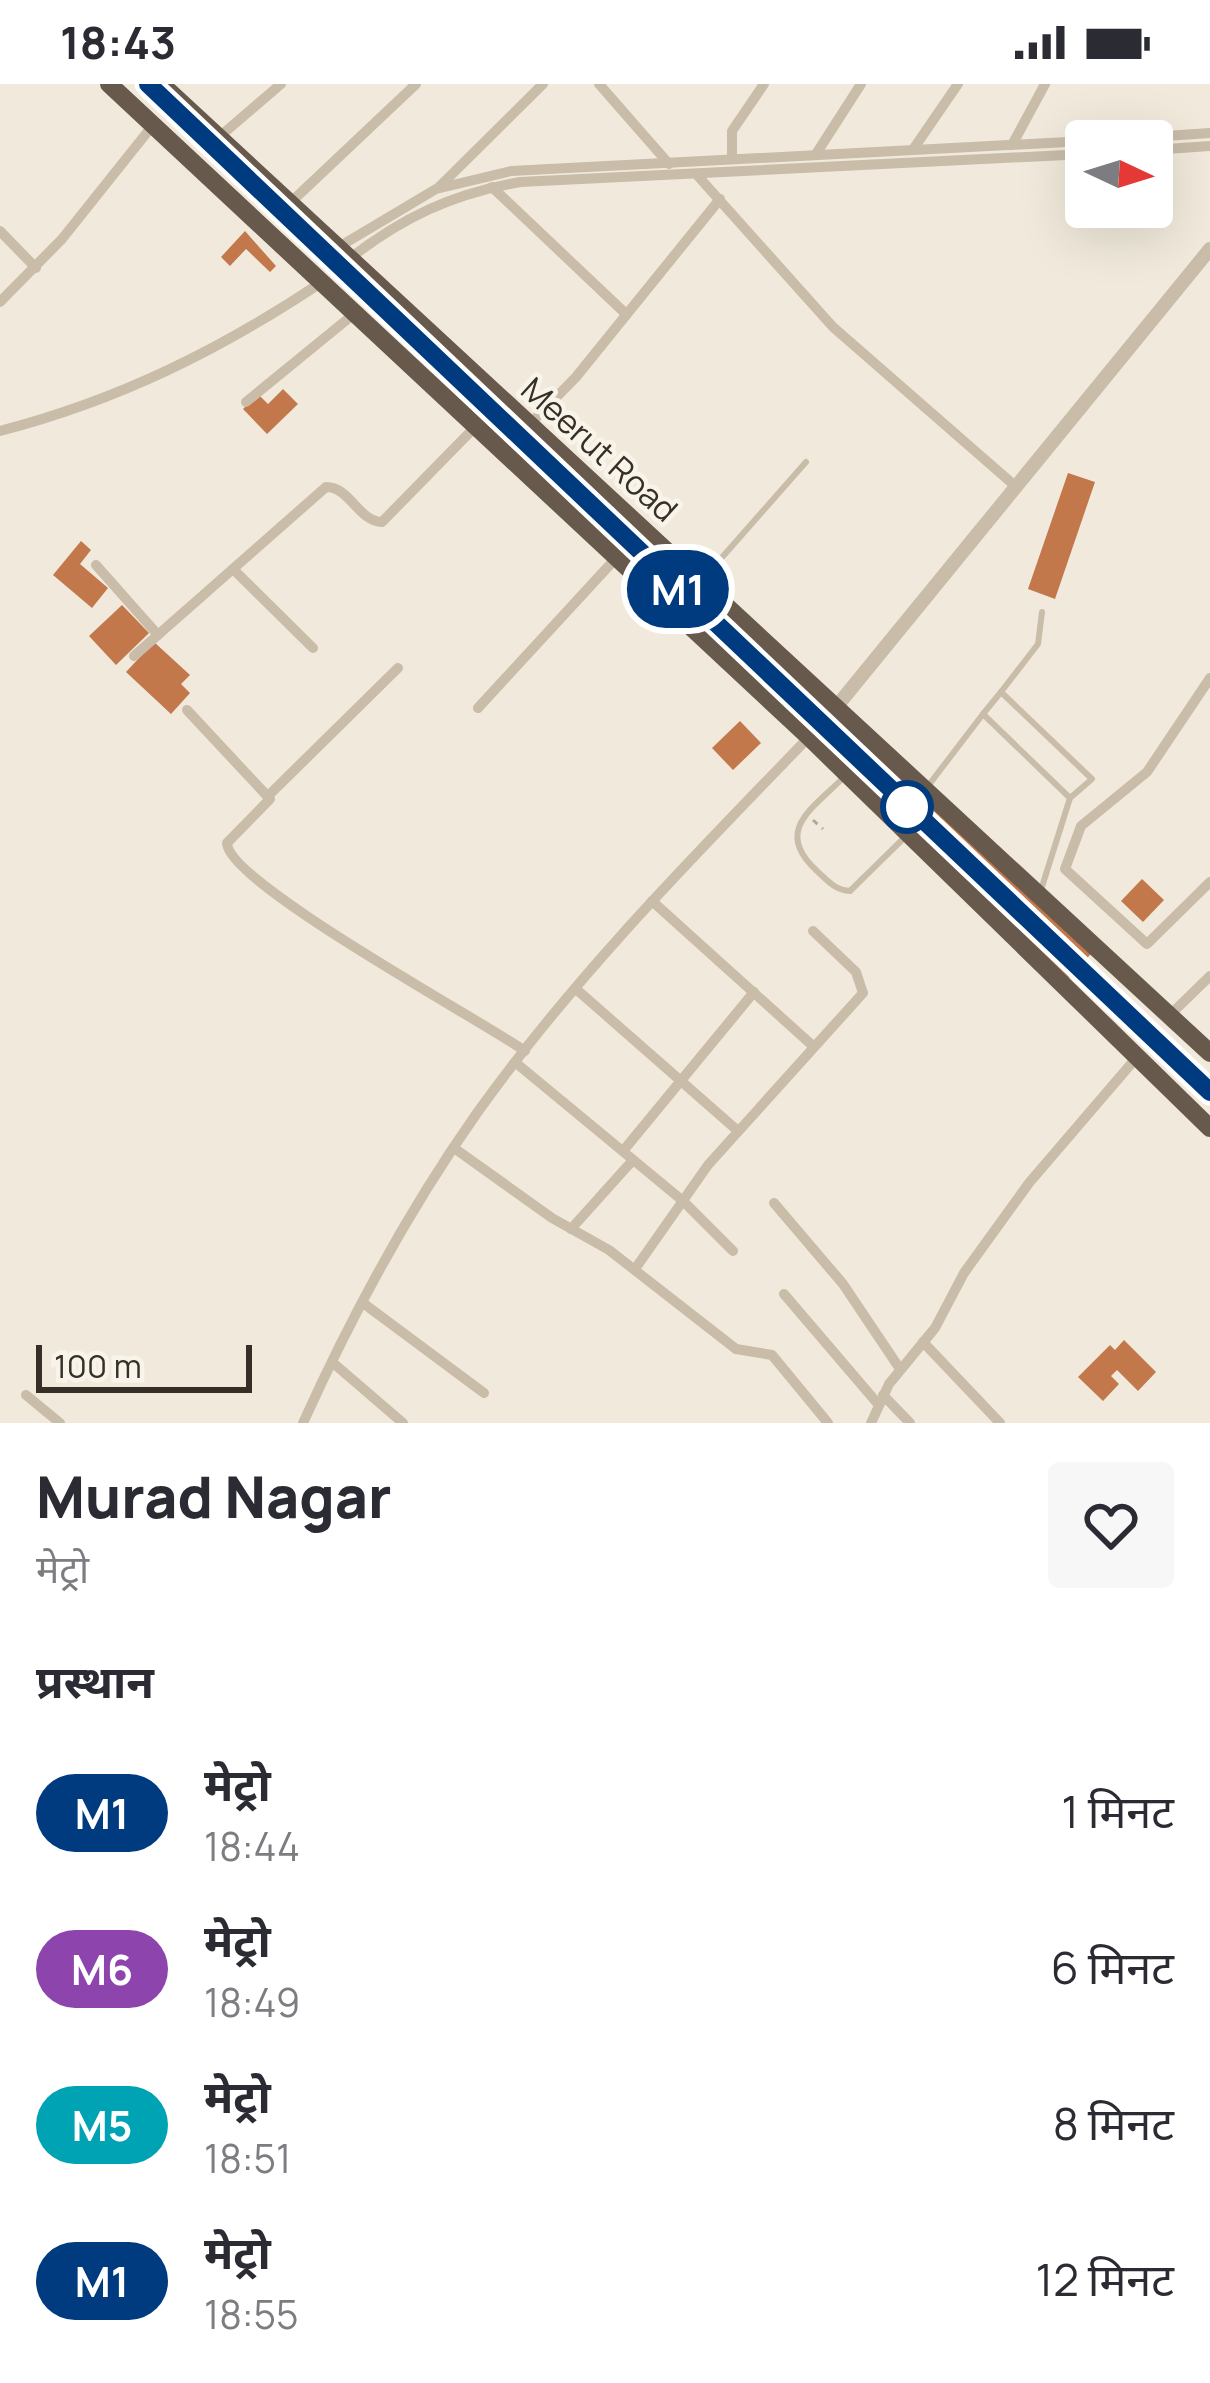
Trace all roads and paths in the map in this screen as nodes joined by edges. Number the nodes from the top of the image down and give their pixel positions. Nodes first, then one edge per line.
1 (109, 84) edge
2 (161, 84) edge
3 (281, 84) edge
4 (416, 84) edge
5 (543, 84) edge
6 (598, 84) edge
7 (764, 84) edge
8 (861, 84) edge
9 (958, 84) edge
10 (1045, 84) edge
11 (153, 125) junction
12 (1210, 133) edge
13 (1173, 135) edge
14 (218, 138) junction
15 (1065, 143) edge
16 (1012, 146) junction
17 (1210, 146) edge
18 (914, 148) junction
19 (1173, 149) edge
20 (821, 153) junction
21 (1065, 155) edge
22 (732, 159) junction
23 (669, 164) junction
24 (826, 168) junction
25 (619, 172) junction
26 (697, 175) junction
27 (492, 187) junction
28 (436, 189) junction
29 (719, 200) junction
30 (289, 204) junction
31 (0, 231) edge
32 (1210, 249) edge
33 (343, 254) junction
34 (36, 268) junction
35 (322, 283) junction
36 (1, 302) edge
37 (355, 313) junction
38 (626, 314) junction
39 (247, 402) dead end
40 (529, 425) junction
41 (476, 426) junction
42 (0, 431) edge
43 (806, 462) dead end
44 (1015, 485) junction
45 (617, 557) junction
46 (97, 565) dead end
47 (234, 570) junction
48 (700, 581) junction
49 (1042, 612) dead end
50 (738, 615) junction
51 (158, 634) junction
52 (709, 644) junction
53 (313, 648) dead end
54 (134, 656) dead end
55 (398, 668) dead end
56 (1210, 678) edge
57 (1000, 692) junction
58 (837, 706) junction
59 (478, 708) dead end
60 (187, 710) dead end
61 (983, 714) junction
62 (809, 736) junction
63 (847, 773) junction
64 (926, 788) junction
65 (269, 795) junction
66 (1070, 798) junction
67 (908, 833) junction
68 (1210, 882) edge
69 (1040, 893) junction
70 (652, 901) junction
71 (813, 931) dead end
72 (1210, 976) edge
73 (576, 989) junction
74 (754, 992) junction
75 (1171, 1014) junction
76 (813, 1046) junction
77 (525, 1051) junction
78 (1210, 1053) edge
79 (1137, 1057) junction
80 (516, 1063) junction
81 (681, 1078) junction
82 (1210, 1128) edge
83 (738, 1131) junction
84 (454, 1148) junction
85 (628, 1155) junction
86 (681, 1200) junction
87 (775, 1203) dead end
88 (571, 1229) junction
89 (733, 1251) dead end
90 (634, 1269) junction
91 (784, 1294) dead end
92 (363, 1303) junction
93 (923, 1342) junction
94 (332, 1362) junction
95 (901, 1369) junction
96 (484, 1393) dead end
97 (26, 1395) dead end
98 (880, 1399) junction
99 (60, 1423) edge
100 (303, 1423) edge
101 (403, 1423) edge
102 (828, 1423) edge
103 (871, 1423) edge
104 (910, 1423) edge
105 (1000, 1423) edge

1 - 11 highway, Meerut Road
2 - 14 highway, Meerut Road
3 - 14 street
4 - 30 street
5 - 28 street
6 - 23 street
7 - 22 street
8 - 20 street
9 - 18 street
10 - 16 street
11 - 34 street
11 - 35 highway, Meerut Road
12 - 13 street
14 - 30 highway, Meerut Road
15 - 16 street
16 - 18 street
17 - 19 street
18 - 20 street
20 - 22 street
20 - 24 street
21 - 24 street
22 - 23 street
23 - 25 street
24 - 26 street
25 - 26 street
25 - 27 street
25 - 28 street
26 - 29 street
27 - 33 street
27 - 38 street
28 - 33 street
29 - 38 street
29 - 44 street
30 - 33 highway, Meerut Road
31 - 34 street
32 - 44 street
33 - 40 highway, Meerut Road
34 - 36 street
35 - 37 highway, Meerut Road
35 - 42 street
37 - 39 street
37 - 41 highway, Meerut Road
38 - 40 street
40 - 48 highway, Meerut Road
41 - 45 highway, Meerut Road
41 - 47 street
43 - 48 lane
44 - 58 street
45 - 52 highway, Meerut Road
45 - 59 street
46 - 51 street
47 - 51 street
47 - 53 street
48 - 50 highway, Meerut Road
49 - 57 lane
50 - 52 highway
50 - 58 highway, Meerut Road
51 - 54 street
52 - 62 highway, Meerut Road
55 - 65 street
56 - 68 street
57 - 61 lane
57 - 66 lane
58 - 64 highway, Meerut Road
60 - 65 street
61 - 64 lane
61 - 66 lane
62 - 63 highway, Meerut Road
62 - 70 street
63 - 67 highway, Meerut Road
63 - 67 lane
64 - 69 highway, Meerut Road
65 - 77 street
66 - 69 lane
67 - 79 highway, Meerut Road
69 - 75 highway, Meerut Road
70 - 73 street
70 - 74 street
71 - 76 street
72 - 75 street
73 - 77 street
73 - 81 street
74 - 76 street
74 - 81 street
75 - 78 highway, Meerut Road
76 - 83 street
77 - 80 street
79 - 82 highway, Meerut Road
79 - 93 street
80 - 84 street
80 - 85 street
81 - 83 street
81 - 85 street
83 - 86 street
84 - 88 street
84 - 92 street
85 - 86 street
85 - 88 street
86 - 89 street
86 - 90 street
87 - 95 street
88 - 90 street
90 - 102 street
91 - 98 street
92 - 94 street
92 - 96 street
93 - 95 street
93 - 105 street
94 - 100 street
94 - 101 street
95 - 98 street
97 - 99 street
98 - 103 street
98 - 104 street

